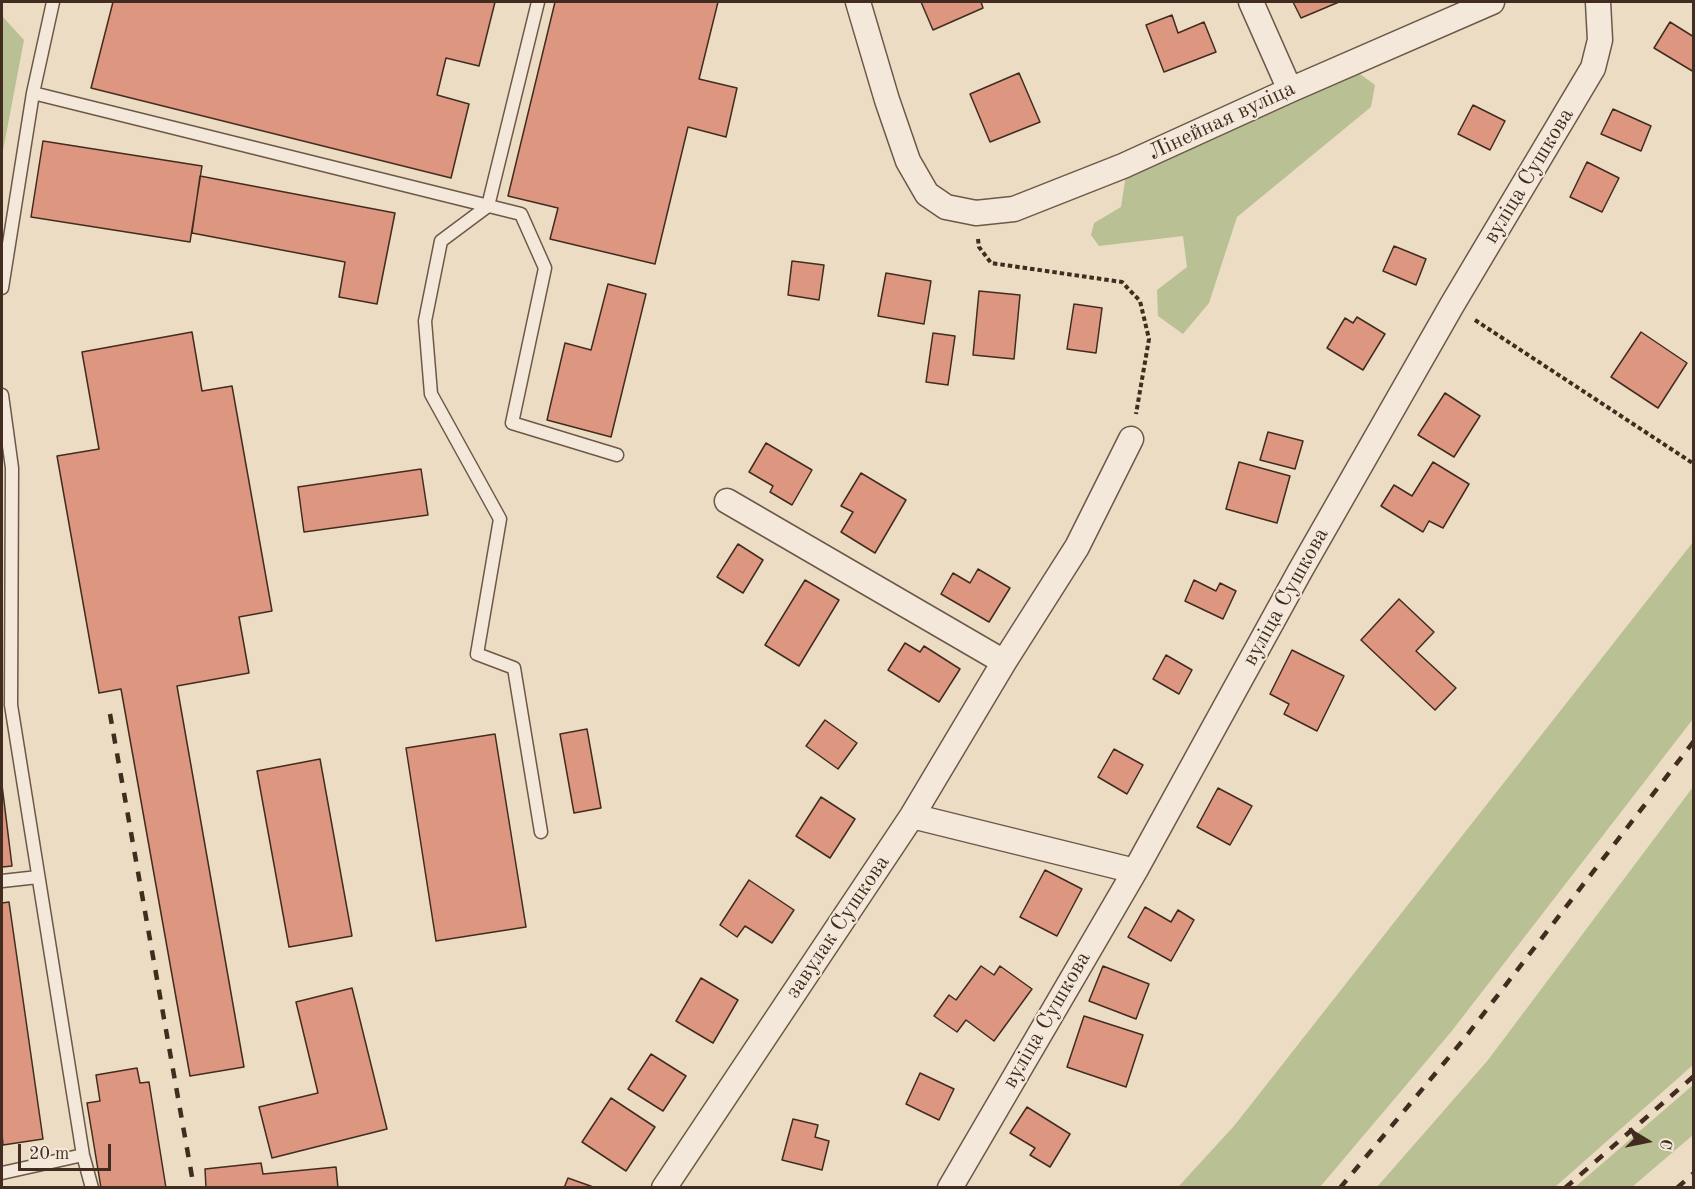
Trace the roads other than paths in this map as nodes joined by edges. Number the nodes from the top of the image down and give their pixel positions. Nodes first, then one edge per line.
1 (52, 2) edge
2 (538, 2) edge
3 (858, 2) edge
4 (1251, 2) edge
5 (1492, 2) edge
6 (1598, 2) edge
7 (1290, 90) junction
8 (33, 93) junction
9 (488, 206) junction
10 (2, 288) edge
11 (2, 395) edge
12 (1131, 439) road end
13 (617, 455) dead end
14 (7, 468) edge
15 (727, 501) dead end
16 (6, 640) edge
17 (1004, 662) junction
18 (6, 707) edge
19 (912, 816) junction
20 (541, 832) dead end
21 (1135, 871) junction
22 (38, 877) junction
23 (2, 881) edge
24 (83, 1155) junction
25 (2, 1173) edge
26 (92, 1188) edge
27 (664, 1188) edge
28 (950, 1188) edge

1 - 8 lane
2 - 9 lane
3 - 7 street, Лінейная вуліца
4 - 7 street
5 - 7 street, Лінейная вуліца
6 - 21 street, вуліца Сушкова
8 - 9 lane
8 - 10 lane
9 - 13 lane
9 - 20 lane
11 - 14 lane
12 - 17 street, завулак Сушкова
14 - 16 lane
15 - 17 street
16 - 18 lane
17 - 19 street, завулак Сушкова
18 - 22 lane
19 - 21 street
19 - 27 street, завулак Сушкова
21 - 28 street, вуліца Сушкова
22 - 23 lane
22 - 24 lane
24 - 25 lane
24 - 26 lane

